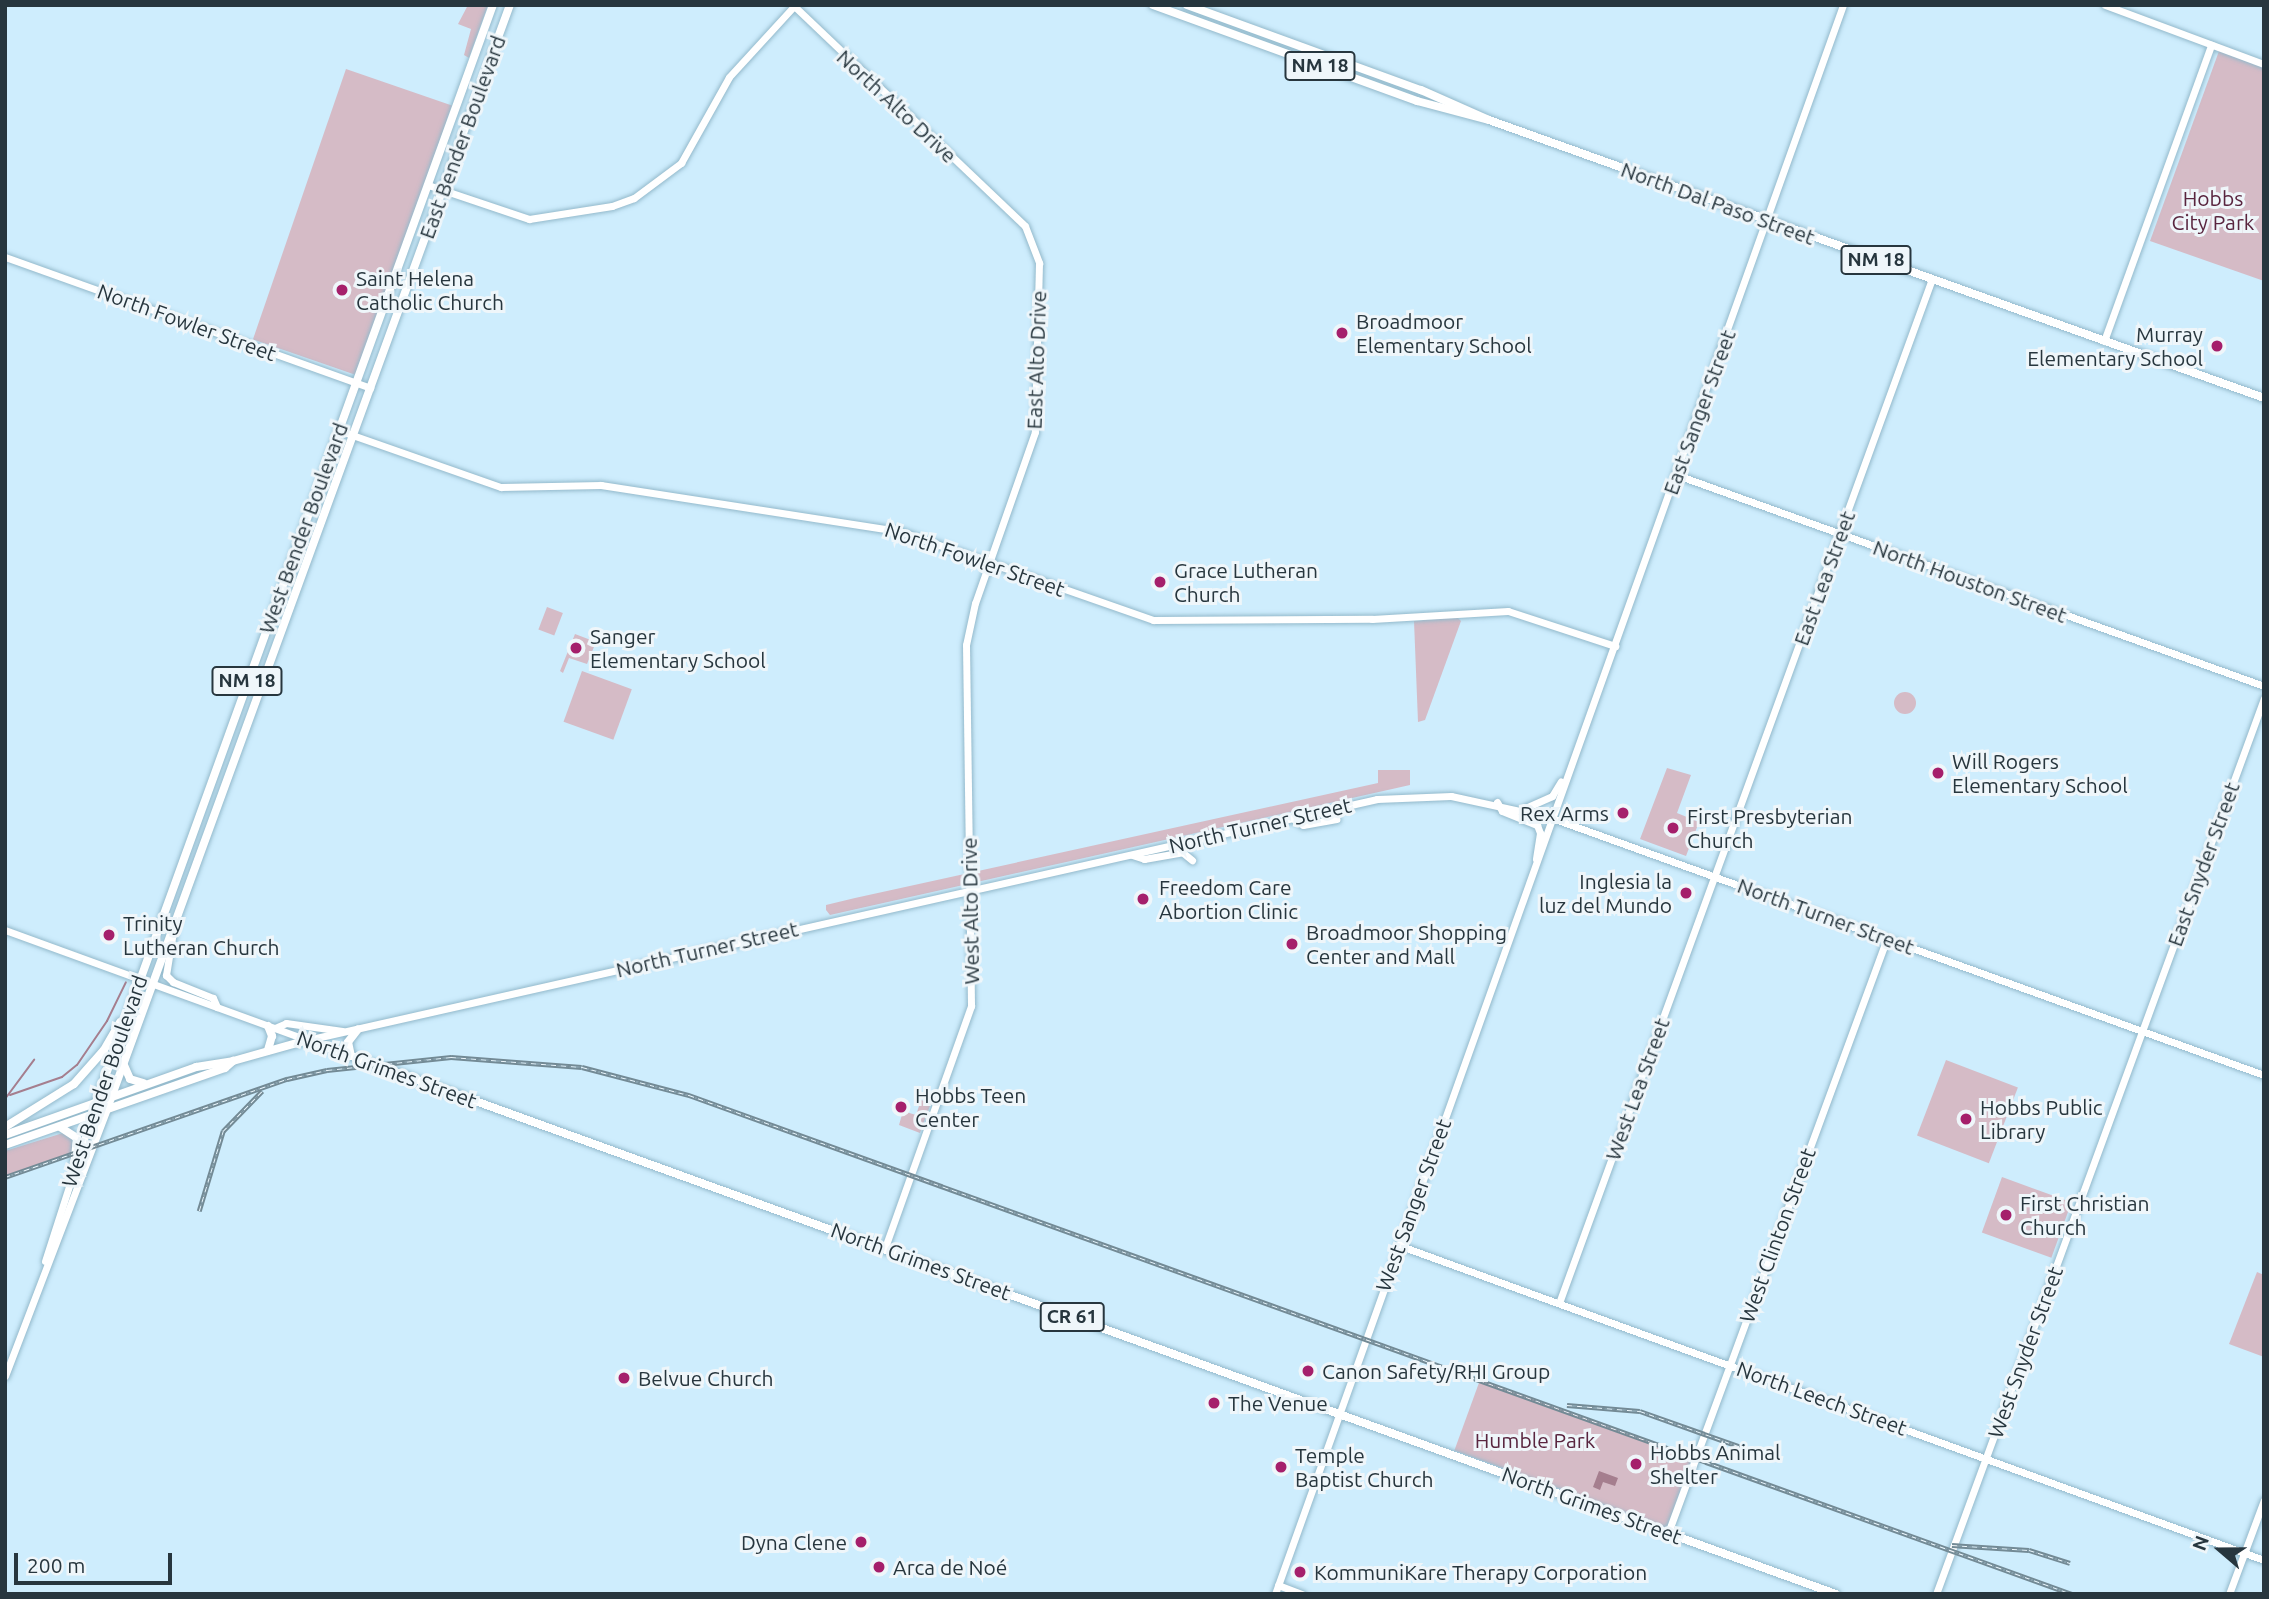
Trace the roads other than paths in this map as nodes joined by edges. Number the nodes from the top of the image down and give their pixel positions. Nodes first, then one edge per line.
1 (493, 5) edge
2 (510, 5) edge
3 (1153, 5) edge
4 (1187, 5) edge
5 (1843, 5) edge
6 (2105, 5) edge
7 (2134, 5) edge
8 (794, 6) edge
9 (2131, 15) junction
10 (2211, 45) junction
11 (2264, 64) edge
12 (1489, 120) junction
13 (428, 185) junction
14 (442, 191) junction
15 (1003, 205) joint
16 (1768, 220) junction
17 (5, 257) edge
18 (1932, 279) junction
19 (2104, 341) junction
20 (355, 382) junction
21 (370, 388) junction
22 (2264, 398) edge
23 (338, 430) junction
24 (352, 436) junction
25 (1676, 475) junction
26 (1840, 534) junction
27 (989, 562) junction
28 (1615, 646) junction
29 (2264, 686) edge
30 (2264, 698) edge
31 (1581, 740) junction
32 (1497, 803) junction
33 (1523, 809) junction
34 (1292, 818) junction
35 (1336, 818) dead end
36 (1552, 818) junction
37 (1131, 855) junction
38 (1192, 860) dead end
39 (1536, 863) junction
40 (177, 874) junction
41 (1715, 876) junction
42 (191, 879) junction
43 (970, 890) junction
44 (173, 927) junction
45 (5, 930) edge
46 (1887, 938) junction
47 (139, 979) junction
48 (152, 984) junction
49 (130, 1004) junction
50 (217, 1007) junction
51 (271, 1027) junction
52 (358, 1029) junction
53 (346, 1031) junction
54 (2142, 1031) junction
55 (307, 1040) junction
56 (268, 1050) junction
57 (351, 1056) junction
58 (233, 1061) junction
59 (123, 1063) junction
60 (2264, 1075) edge
61 (150, 1083) junction
62 (111, 1097) junction
63 (96, 1102) junction
64 (107, 1109) junction
65 (92, 1114) junction
66 (5, 1127) edge
67 (57, 1127) junction
68 (5, 1135) edge
69 (5, 1145) edge
70 (74, 1166) junction
71 (1398, 1245) junction
72 (885, 1248) junction
73 (44, 1268) junction
74 (1559, 1303) junction
75 (1730, 1365) junction
76 (5, 1376) edge
77 (1339, 1414) junction
78 (1986, 1457) junction
79 (2264, 1500) edge
80 (1668, 1533) junction
81 (2244, 1553) junction
82 (2264, 1560) edge
83 (1277, 1590) edge
84 (1302, 1594) edge
85 (1836, 1594) edge
86 (1936, 1594) edge
87 (2229, 1594) edge

1 - 13 main road, East Bender Boulevard / NM 18
2 - 14 main road, East Bender Boulevard / NM 18
3 - 12 main road, North Dal Paso Street / NM 18
4 - 12 main road, North Dal Paso Street / NM 18
5 - 16 street, East Sanger Street
6 - 9 street
7 - 9 street
8 - 14 street
8 - 15 street, North Alto Drive
9 - 10 street
10 - 11 street
10 - 19 street
12 - 16 main road, North Dal Paso Street / NM 18
13 - 14 street
13 - 20 main road, East Bender Boulevard / NM 18
14 - 21 main road, East Bender Boulevard / NM 18
15 - 27 street, East Alto Drive
16 - 18 main road, North Dal Paso Street / NM 18
16 - 25 street, East Sanger Street
17 - 20 street, North Fowler Street
18 - 19 main road, North Dal Paso Street / NM 18
18 - 26 street, East Lea Street
19 - 22 main road, North Dal Paso Street / NM 18
20 - 21 street, North Fowler Street
20 - 23 main road, West Bender Boulevard / NM 18
21 - 24 main road, West Bender Boulevard / NM 18
23 - 24 street, North Fowler Street
23 - 40 main road, West Bender Boulevard / NM 18
24 - 27 street, North Fowler Street
24 - 42 main road, West Bender Boulevard / NM 18
25 - 26 street, North Houston Street
25 - 28 street, East Sanger Street
26 - 29 street, North Houston Street
26 - 41 street, East Lea Street
27 - 28 street, North Fowler Street
27 - 43 street, West Alto Drive
28 - 31 street, East Sanger Street
30 - 54 street, East Snyder Street
31 - 33 street
31 - 36 street, East Sanger Street
32 - 33 street, North Turner Street
32 - 34 street, North Turner Street
32 - 39 street
33 - 36 street, North Turner Street
34 - 35 street
34 - 37 street, North Turner Street
36 - 39 street, West Sanger Street
36 - 41 street, North Turner Street
37 - 38 street
37 - 43 street, North Turner Street
39 - 71 street, West Sanger Street
40 - 42 main road
40 - 47 main road, West Bender Boulevard / NM 18
41 - 46 street, North Turner Street
41 - 74 street, West Lea Street
42 - 44 main road, West Bender Boulevard / NM 18
43 - 52 street, North Turner Street
43 - 72 street, West Alto Drive
44 - 48 main road, West Bender Boulevard / NM 18
44 - 50 street
45 - 47 street, North Grimes Street / CR 61
46 - 54 street, North Turner Street
46 - 75 street, West Clinton Street
47 - 48 street, North Grimes Street / CR 61
47 - 49 main road, West Bender Boulevard / NM 18
48 - 50 street, North Grimes Street / CR 61
48 - 59 main road, West Bender Boulevard / NM 18
49 - 63 main road, West Bender Boulevard / NM 18
49 - 66 main road
50 - 51 street, North Grimes Street / CR 61
51 - 53 street
51 - 55 street, North Grimes Street / CR 61
51 - 56 main road
52 - 53 street, North Turner Street
52 - 57 main road
53 - 55 street, North Turner Street
54 - 60 street, North Turner Street
54 - 78 street, West Snyder Street
55 - 56 main road, North Turner Street
55 - 57 main road, North Grimes Street / CR 61
56 - 58 main road, North Turner Street
57 - 72 main road, North Grimes Street / CR 61
58 - 61 main road, North Turner Street
58 - 64 main road, North Turner Street
59 - 61 main road
59 - 62 main road, West Bender Boulevard / NM 18
61 - 62 main road, North Turner Street
62 - 63 main road, North Turner Street
62 - 64 main road, West Bender Boulevard / NM 18
63 - 65 street, West Bender Boulevard
63 - 68 main road, North Turner Street
64 - 65 main road, North Turner Street
64 - 73 street, West Bender Boulevard
65 - 67 main road, North Turner Street
65 - 70 street, West Bender Boulevard
67 - 69 main road, North Turner Street
67 - 70 main road
70 - 73 street, West Bender Boulevard
71 - 74 street, North Leech Street
71 - 77 street, West Sanger Street
72 - 77 main road, North Grimes Street / CR 61
73 - 76 street, West Bender Boulevard
74 - 75 street, North Leech Street
75 - 78 street, North Leech Street
75 - 80 street, West Clinton Street
77 - 80 main road, North Grimes Street / CR 61
77 - 83 street, West Sanger Street
78 - 81 street, North Leech Street
78 - 86 street, West Snyder Street
79 - 81 street
80 - 85 main road, North Grimes Street / CR 61
81 - 82 street, North Leech Street
81 - 87 street
83 - 84 street

